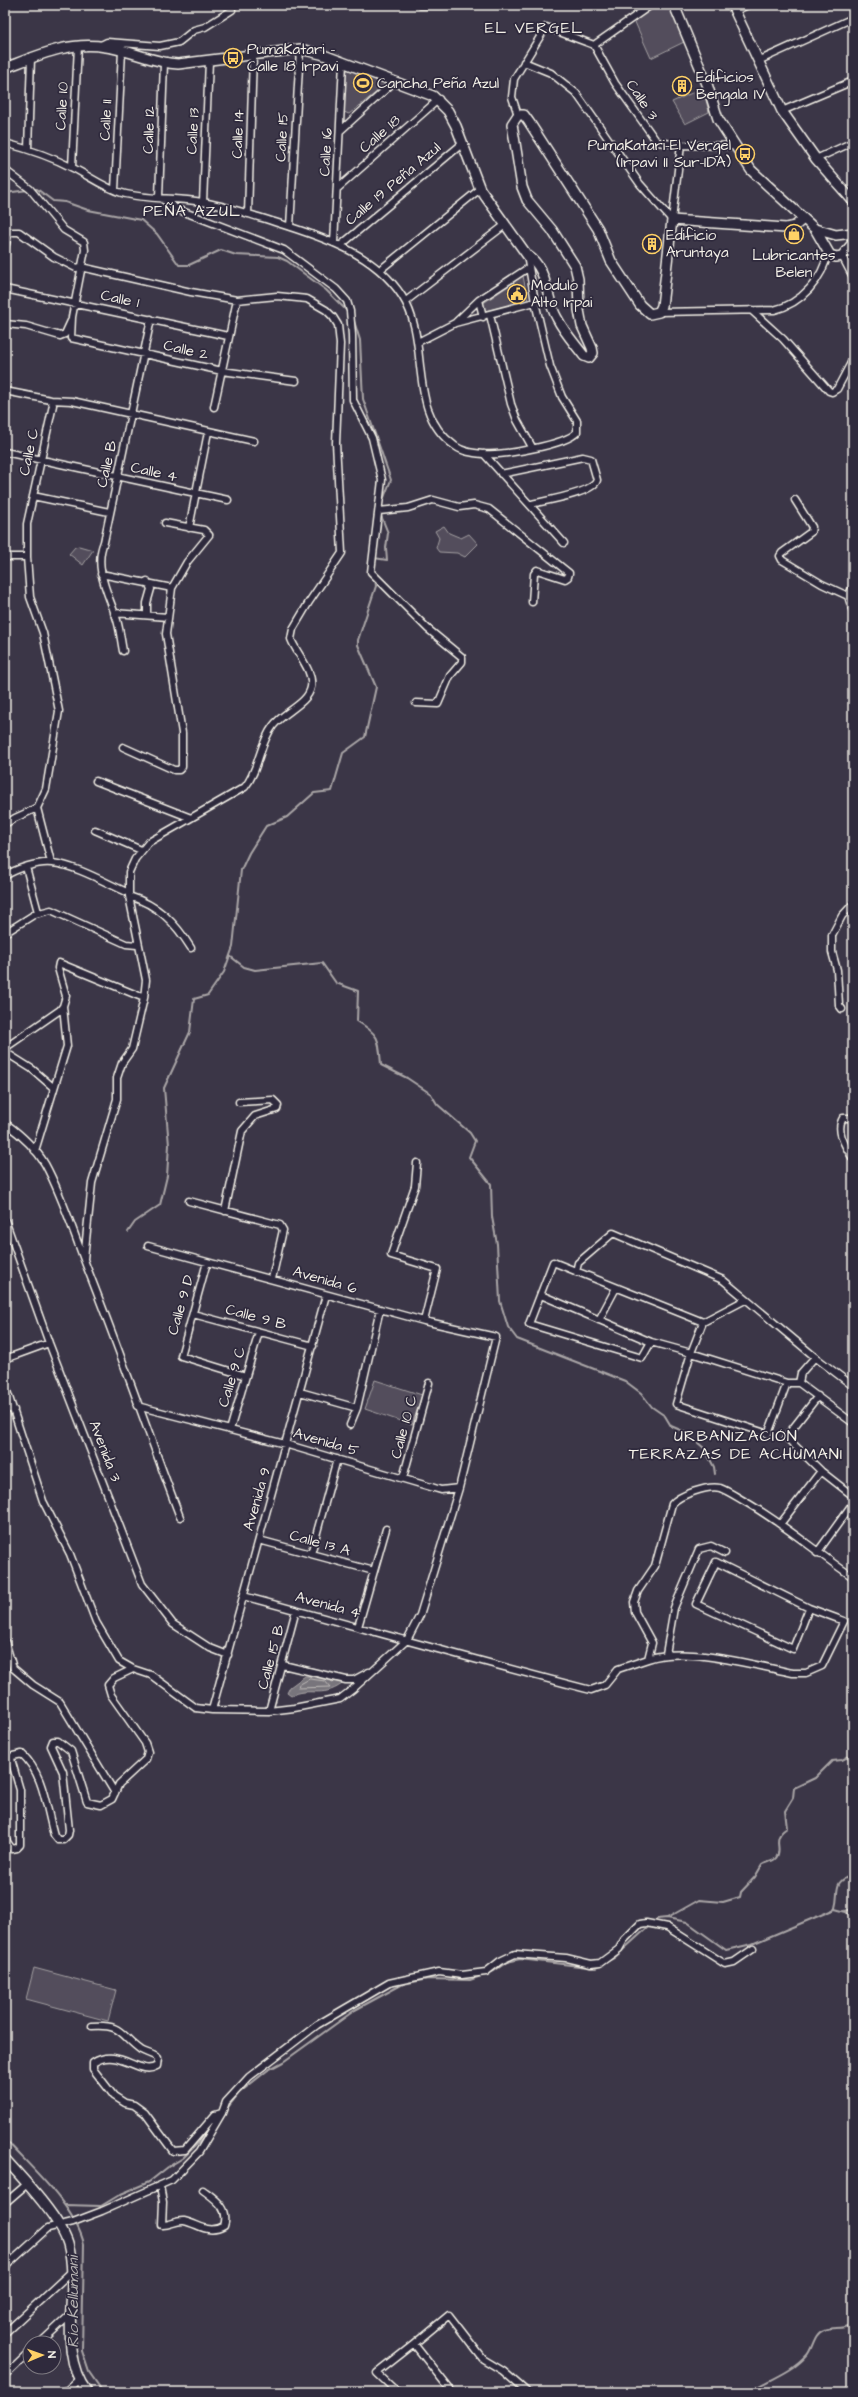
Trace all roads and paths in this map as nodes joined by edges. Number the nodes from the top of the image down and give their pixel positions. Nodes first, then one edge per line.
1 (442, 5) edge
2 (651, 5) edge
3 (674, 5) edge
4 (748, 5) edge
5 (420, 6) edge
6 (733, 8) edge
7 (232, 10) dead end
8 (853, 18) edge
9 (594, 45) junction
10 (78, 46) junction
11 (99, 46) junction
12 (300, 49) junction
13 (122, 51) junction
14 (254, 55) junction
15 (31, 58) junction
16 (210, 61) junction
17 (758, 61) junction
18 (524, 62) junction
19 (164, 63) junction
20 (343, 63) junction
21 (5, 68) edge
22 (395, 81) junction
23 (853, 81) edge
24 (439, 99) junction
25 (782, 111) junction
26 (518, 115) junction
27 (340, 131) junction
28 (853, 142) edge
29 (5, 143) edge
30 (463, 144) junction
31 (681, 145) junction
32 (734, 146) junction
33 (28, 149) junction
34 (816, 159) junction
35 (72, 167) junction
36 (5, 170) edge
37 (337, 189) junction
38 (480, 189) junction
39 (115, 190) junction
40 (159, 197) junction
41 (853, 200) edge
42 (203, 202) junction
43 (248, 214) junction
44 (672, 220) junction
45 (802, 220) junction
46 (505, 225) junction
47 (290, 227) junction
48 (815, 229) junction
49 (853, 233) edge
50 (838, 235) junction
51 (6, 236) edge
52 (334, 243) junction
53 (341, 245) junction
54 (850, 246) edge
55 (5, 248) edge
56 (827, 250) junction
57 (527, 255) junction
58 (842, 256) junction
59 (81, 267) junction
60 (528, 268) junction
61 (380, 270) junction
62 (853, 277) edge
63 (5, 289) edge
64 (237, 300) junction
65 (479, 300) junction
66 (406, 301) junction
67 (535, 302) junction
68 (74, 303) junction
69 (751, 310) junction
70 (659, 312) junction
71 (487, 316) junction
72 (72, 317) junction
73 (151, 319) junction
74 (455, 323) junction
75 (5, 324) edge
76 (228, 336) junction
77 (418, 342) junction
78 (144, 354) junction
79 (853, 359) edge
80 (222, 371) junction
81 (296, 381) dead end
82 (347, 387) junction
83 (5, 390) edge
84 (51, 400) junction
85 (214, 407) dead end
86 (131, 414) junction
87 (208, 432) junction
88 (254, 441) dead end
89 (532, 447) junction
90 (5, 452) edge
91 (484, 454) junction
92 (40, 460) junction
93 (501, 474) junction
94 (118, 477) junction
95 (196, 493) junction
96 (33, 496) junction
97 (228, 500) dead end
98 (795, 500) dead end
99 (531, 504) junction
100 (379, 511) junction
101 (109, 512) junction
102 (165, 523) dead end
103 (188, 528) junction
104 (564, 543) dead end
105 (5, 557) edge
106 (27, 557) junction
107 (101, 574) junction
108 (147, 581) junction
109 (853, 587) edge
110 (172, 588) junction
111 (848, 596) junction
112 (532, 602) dead end
113 (853, 612) edge
114 (114, 613) junction
115 (147, 614) junction
116 (168, 617) junction
117 (123, 651) dead end
118 (416, 703) dead end
119 (123, 747) dead end
120 (96, 781) dead end
121 (37, 808) junction
122 (191, 818) junction
123 (5, 824) edge
124 (95, 830) dead end
125 (141, 850) junction
126 (51, 862) junction
127 (26, 867) junction
128 (5, 876) edge
129 (129, 895) junction
130 (853, 904) edge
131 (38, 912) junction
132 (5, 933) edge
133 (137, 945) junction
134 (191, 948) dead end
135 (144, 998) junction
136 (63, 1006) junction
137 (842, 1010) dead end
138 (5, 1048) edge
139 (5, 1052) edge
140 (54, 1088) junction
141 (239, 1102) dead end
142 (853, 1118) edge
143 (5, 1123) edge
144 (35, 1151) junction
145 (853, 1159) edge
146 (417, 1163) dead end
147 (189, 1201) dead end
148 (225, 1211) junction
149 (5, 1220) edge
150 (148, 1246) dead end
151 (84, 1259) junction
152 (207, 1262) junction
153 (576, 1272) junction
154 (272, 1279) junction
155 (616, 1288) junction
156 (326, 1295) junction
157 (540, 1295) junction
158 (745, 1300) junction
159 (380, 1308) junction
160 (193, 1314) junction
161 (600, 1320) junction
162 (424, 1321) junction
163 (703, 1322) junction
164 (259, 1332) junction
165 (651, 1342) junction
166 (49, 1343) junction
167 (312, 1346) junction
168 (691, 1353) junction
169 (815, 1357) junction
170 (5, 1359) edge
171 (246, 1376) junction
172 (429, 1383) dead end
173 (787, 1384) junction
174 (799, 1384) junction
175 (5, 1385) edge
176 (853, 1386) edge
177 (300, 1392) junction
178 (818, 1396) junction
179 (137, 1406) junction
180 (5, 1408) edge
181 (357, 1408) junction
182 (14, 1410) junction
183 (853, 1423) edge
184 (350, 1425) dead end
185 (230, 1430) junction
186 (285, 1444) junction
187 (337, 1459) junction
188 (821, 1471) junction
189 (403, 1478) junction
190 (459, 1488) junction
191 (853, 1496) edge
192 (853, 1504) edge
193 (180, 1517) dead end
194 (781, 1523) junction
195 (386, 1530) dead end
196 (259, 1540) junction
197 (725, 1553) dead end
198 (818, 1553) junction
199 (311, 1554) junction
200 (374, 1571) junction
201 (853, 1577) edge
202 (243, 1596) junction
203 (809, 1608) junction
204 (296, 1610) junction
205 (358, 1627) junction
206 (407, 1640) junction
207 (5, 1641) edge
208 (666, 1654) junction
209 (228, 1655) junction
210 (648, 1659) junction
211 (283, 1665) junction
212 (379, 1666) junction
213 (133, 1669) junction
214 (212, 1710) junction
215 (269, 1711) junction
216 (115, 1793) junction
217 (5, 1838) edge
218 (752, 1949) dead end
219 (92, 2026) dead end
220 (222, 2113) junction
221 (5, 2159) edge
222 (27, 2184) junction
223 (160, 2186) junction
224 (203, 2190) dead end
225 (5, 2203) edge
226 (58, 2226) junction
227 (5, 2267) edge
228 (71, 2272) junction
229 (71, 2314) junction
230 (5, 2333) edge
231 (49, 2335) edge
232 (414, 2344) junction
233 (22, 2360) edge
234 (5, 2376) edge
235 (78, 2380) junction
236 (65, 2392) edge
237 (87, 2392) edge
238 (398, 2392) edge
239 (452, 2392) edge
240 (527, 2392) edge

1 - 5 street
2 - 9 street
3 - 32 street
4 - 6 street
6 - 17 street
7 - 11 street
8 - 17 street
9 - 18 street
9 - 31 street, Calle 3
10 - 11 street
10 - 15 street
10 - 35 street, Calle 10
11 - 13 street
12 - 14 street
12 - 20 street
12 - 47 street, Calle 15
13 - 19 street
13 - 39 street, Calle 11
14 - 16 street
14 - 43 street, Calle 14
15 - 21 street
15 - 33 street
16 - 19 street
16 - 42 street, Calle 13
17 - 25 street
18 - 26 street
18 - 44 street
19 - 40 street, Calle 12
20 - 22 street
20 - 27 street, Calle 16
22 - 24 street
22 - 27 street
23 - 25 street
24 - 30 street
24 - 37 street, Calle 18
25 - 34 street
26 - 57 street
26 - 70 street
27 - 37 street, Calle 16
28 - 34 street
29 - 33 street
30 - 38 street
30 - 53 street, Calle 19 Peña Azul
31 - 32 street, Calle 3
31 - 44 street
32 - 45 street
33 - 35 street
34 - 41 street
35 - 39 street
36 - 59 street
37 - 52 street, Calle 16
38 - 46 street
38 - 61 street
39 - 40 street
40 - 42 street
40 - 82 street
42 - 43 street
43 - 47 street
44 - 45 street
44 - 70 street
45 - 48 street
46 - 57 street
46 - 66 street
47 - 52 street
48 - 50 street
48 - 56 street
49 - 50 street
50 - 54 street
50 - 56 street
51 - 55 street
51 - 59 street
52 - 53 street
53 - 61 street
54 - 58 street
56 - 58 street
56 - 69 street
57 - 60 street
58 - 62 street
59 - 64 street
59 - 68 street
60 - 65 street
60 - 67 street
61 - 66 street
63 - 68 street, Calle 1
64 - 76 street
64 - 82 street
65 - 71 street
65 - 74 street
66 - 77 street
67 - 71 street
67 - 89 street
68 - 72 street
68 - 73 street, Calle 1
69 - 70 street
69 - 79 street
71 - 74 street
71 - 89 street
72 - 75 street
72 - 78 street, Calle 2
73 - 76 street, Calle 1
73 - 78 street, Calle B
74 - 77 street
76 - 80 street
77 - 91 street
78 - 80 street, Calle 2
78 - 86 street, Calle B
80 - 81 street, Calle 2
80 - 85 street
82 - 100 street
82 - 122 street
83 - 84 street
84 - 86 street
84 - 92 street, Calle C
86 - 87 street
86 - 94 street, Calle B
87 - 88 street
87 - 95 street
89 - 91 street
90 - 92 street, Calle 4
91 - 93 street
92 - 94 street, Calle 4
92 - 96 street, Calle C
93 - 99 street
93 - 99 street
94 - 95 street, Calle 4
94 - 101 street, Calle B
95 - 97 street, Calle 4
95 - 103 street
96 - 101 street
96 - 106 street, Calle C
98 - 111 street
99 - 104 street
100 - 112 street
100 - 118 street
101 - 107 street, Calle B
102 - 103 street
103 - 110 street
105 - 106 street
106 - 121 street, Calle C
107 - 108 street
107 - 114 street, Calle B
108 - 110 street
108 - 115 street
109 - 111 street
110 - 116 street
111 - 113 street
114 - 115 street
114 - 117 street, Calle B
115 - 116 street
116 - 119 street
120 - 122 street
121 - 123 street
121 - 126 street
122 - 125 street
124 - 125 street
125 - 129 street
126 - 127 street
126 - 129 street
127 - 128 street
127 - 131 street
129 - 133 street
129 - 134 street
130 - 137 street
131 - 132 street
131 - 133 street
133 - 135 street
135 - 136 street
135 - 151 street
136 - 138 street
136 - 140 street
139 - 140 street
140 - 144 street
141 - 148 street
142 - 145 street
143 - 144 street
144 - 151 street
146 - 162 street
147 - 148 street
148 - 154 street
149 - 166 street, Avenida 3
150 - 152 street, Avenida 6
151 - 179 street
152 - 154 street, Avenida 6
152 - 160 street, Calle 9 D
153 - 155 street
153 - 157 street
153 - 158 street
154 - 156 street, Avenida 6
155 - 161 street
155 - 163 street
156 - 159 street, Avenida 6
156 - 167 street, Avenida 9
157 - 161 street
157 - 165 street
158 - 163 street
158 - 169 street
159 - 162 street, Avenida 6
159 - 181 street
160 - 164 street, Calle 9 B
160 - 171 street, Calle 9 D
161 - 165 street
162 - 190 street, Avenida 6
163 - 168 street
164 - 167 street, Calle 9 B
164 - 171 street, Calle 9 C
165 - 168 street
166 - 170 street
166 - 209 street, Avenida 3
167 - 177 street, Avenida 9
168 - 173 street
168 - 173 street
169 - 174 street
169 - 176 street
171 - 185 street, Calle 9 C
172 - 189 street, Calle 10 C
173 - 174 street
174 - 178 street
175 - 182 street
177 - 181 street
177 - 186 street, Avenida 9
178 - 183 street
178 - 188 street
179 - 185 street, Avenida 5
179 - 193 street
180 - 182 street
181 - 184 street
182 - 213 street
185 - 186 street, Avenida 5
186 - 187 street, Avenida 5
186 - 196 street, Avenida 9
187 - 189 street, Avenida 5
187 - 199 street
188 - 191 street
188 - 194 street
189 - 190 street, Avenida 5
190 - 206 street
192 - 198 street
194 - 198 street
194 - 210 street
195 - 200 street
196 - 199 street, Calle 13 A
196 - 202 street, Avenida 9
197 - 208 street
198 - 201 street
199 - 200 street, Calle 13 A
200 - 205 street
202 - 204 street, Avenida 4
202 - 209 street, Avenida 9
203 - 203 street
203 - 208 street, Avenida 4
204 - 205 street, Avenida 4
204 - 211 street, Calle 15 B
205 - 206 street, Avenida 4
206 - 210 street, Avenida 4
206 - 212 street
207 - 216 street
208 - 210 street, Avenida 4
209 - 214 street, Avenida 9
211 - 212 street
211 - 215 street, Calle 15 B
212 - 215 street
213 - 214 street
213 - 216 street
214 - 215 street
216 - 217 street
218 - 220 street
219 - 220 street
220 - 223 street
221 - 222 street
222 - 225 street
222 - 226 street
223 - 224 street
223 - 226 street
226 - 227 street
226 - 228 street
228 - 229 street
228 - 230 street
229 - 231 street
229 - 235 street
232 - 238 street
232 - 239 street
232 - 240 street
233 - 234 street
235 - 236 street
235 - 237 street

